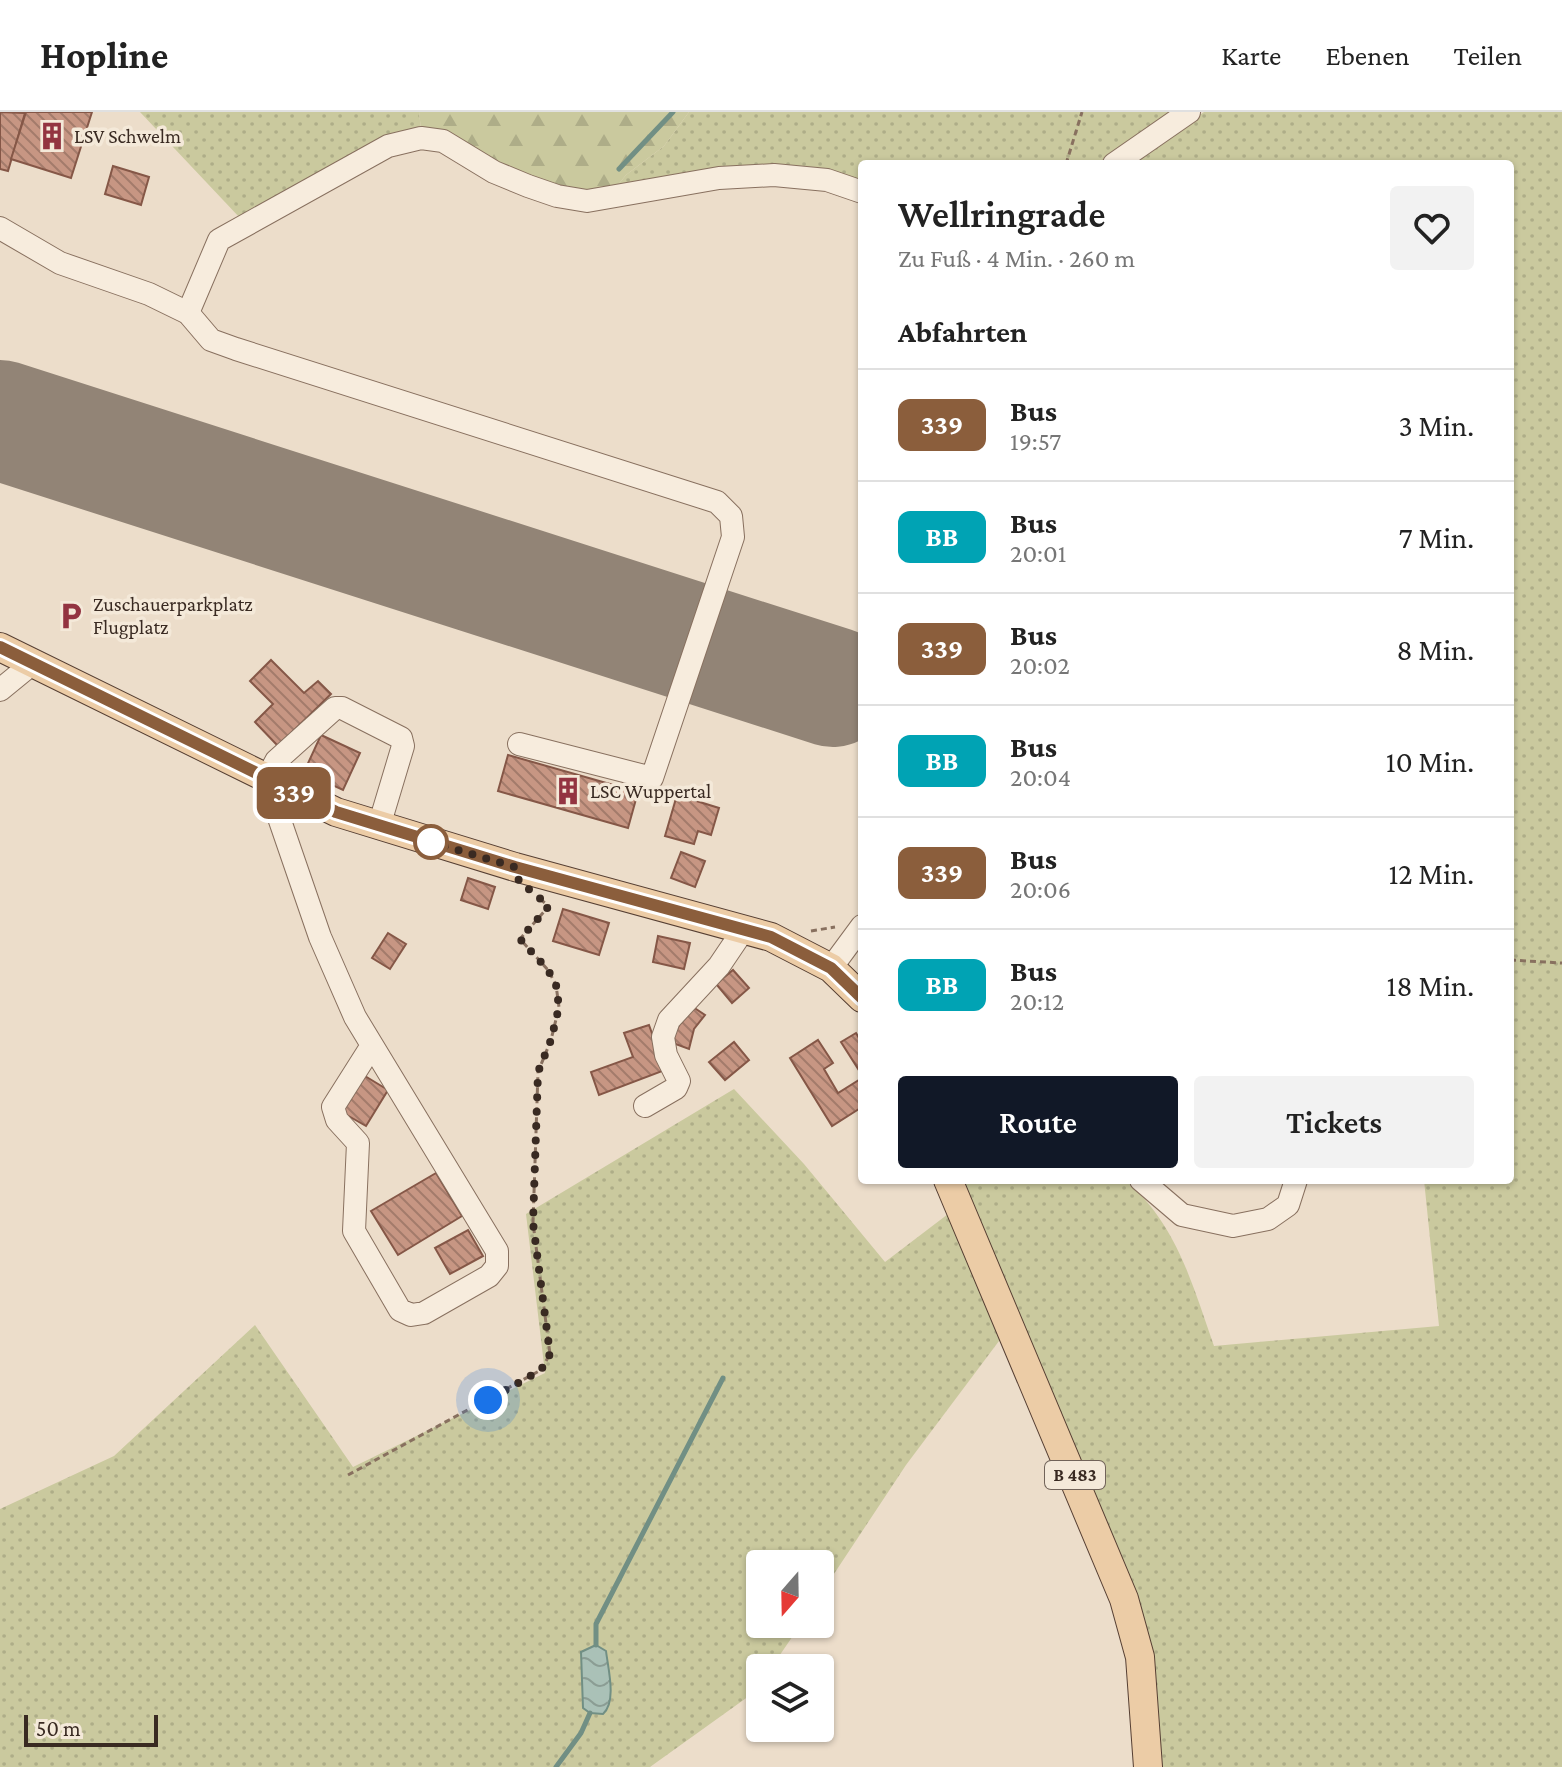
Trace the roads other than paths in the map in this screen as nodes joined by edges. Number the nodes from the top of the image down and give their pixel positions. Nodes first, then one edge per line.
1 (1189, 112) edge
2 (1120, 160) edge
3 (858, 191) edge
4 (0, 228) edge
5 (188, 313) junction
6 (0, 647) edge
7 (33, 663) junction
8 (0, 690) edge
9 (519, 744) dead end
10 (266, 780) junction
11 (379, 826) junction
12 (744, 929) junction
13 (858, 931) edge
14 (831, 968) junction
15 (858, 994) edge
16 (371, 1047) junction
17 (645, 1106) dead end
18 (1146, 1184) edge
19 (1295, 1184) edge
20 (951, 1188) edge
21 (1148, 1767) edge

1 - 2 street
3 - 5 street
4 - 5 street
5 - 9 street
6 - 7 main road
7 - 8 street
7 - 10 main road
10 - 11 main road
10 - 11 street
10 - 16 street
11 - 12 main road
12 - 14 main road
12 - 17 street
13 - 14 street
14 - 15 main road
16 - 16 street
18 - 19 street
20 - 21 main road, B 483

